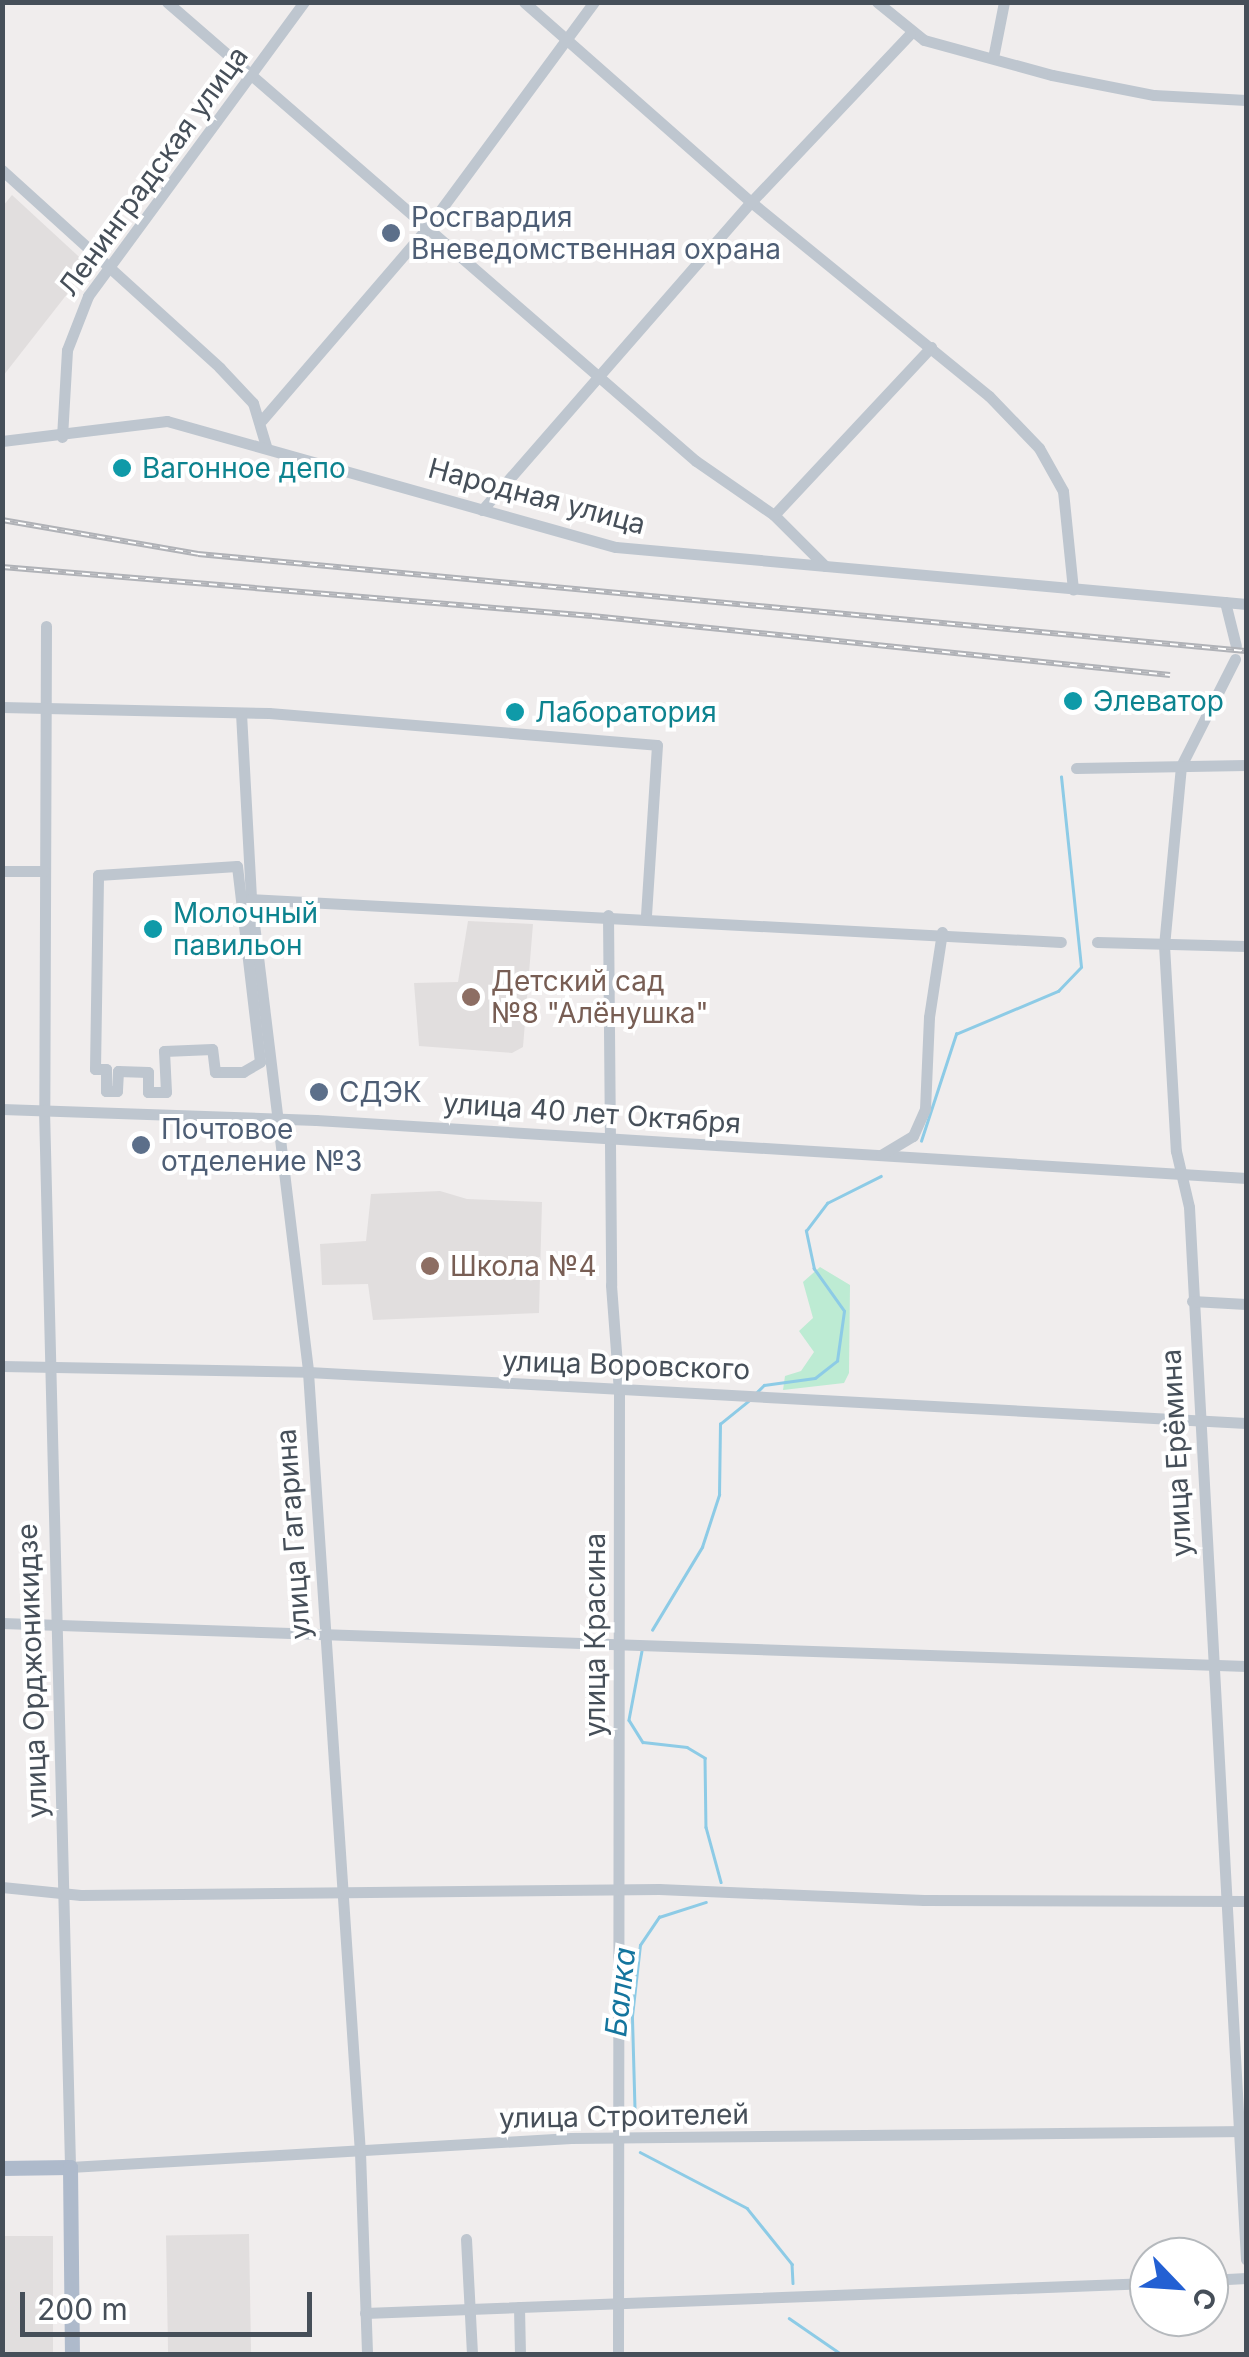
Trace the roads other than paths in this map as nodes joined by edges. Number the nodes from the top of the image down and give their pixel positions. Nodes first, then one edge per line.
1 (167, 2) edge
2 (304, 2) edge
3 (524, 2) edge
4 (594, 2) edge
5 (876, 2) edge
6 (1004, 2) edge
7 (910, 34) junction
8 (566, 38) junction
9 (993, 58) junction
10 (252, 78) junction
11 (1246, 100) edge
12 (2, 170) edge
13 (751, 202) junction
14 (428, 227) junction
15 (108, 266) junction
16 (930, 348) junction
17 (597, 374) junction
18 (262, 420) junction
19 (62, 436) junction
20 (2, 441) edge
21 (266, 446) junction
22 (482, 510) junction
23 (774, 515) junction
24 (824, 566) junction
25 (1073, 589) junction
26 (1225, 602) junction
27 (1246, 604) edge
28 (46, 626) dead end
29 (2, 707) edge
30 (44, 707) junction
31 (241, 713) junction
32 (1246, 765) edge
33 (1181, 766) junction
34 (1076, 768) dead end
35 (2, 871) edge
36 (44, 871) junction
37 (252, 898) junction
38 (608, 915) junction
39 (646, 917) junction
40 (942, 932) junction
41 (1061, 942) dead end
42 (1097, 942) dead end
43 (1164, 945) junction
44 (1246, 946) edge
45 (117, 1091) joint
46 (2, 1109) edge
47 (44, 1110) junction
48 (279, 1118) junction
49 (612, 1139) junction
50 (878, 1156) junction
51 (1182, 1175) junction
52 (1246, 1178) edge
53 (1192, 1301) junction
54 (1246, 1304) edge
55 (2, 1366) edge
56 (50, 1366) junction
57 (308, 1372) junction
58 (620, 1392) junction
59 (1198, 1419) junction
60 (1246, 1423) edge
61 (2, 1623) edge
62 (55, 1626) junction
63 (324, 1631) junction
64 (620, 1641) junction
65 (1213, 1665) junction
66 (1246, 1666) edge
67 (2, 1887) edge
68 (64, 1888) junction
69 (622, 1890) junction
70 (340, 1894) junction
71 (1229, 1901) junction
72 (1246, 1901) edge
73 (1244, 2131) edge
74 (616, 2140) junction
75 (360, 2152) junction
76 (70, 2167) junction
77 (2, 2168) edge
78 (466, 2240) dead end
79 (1246, 2259) edge
80 (1129, 2284) edge
81 (618, 2302) junction
82 (469, 2306) junction
83 (520, 2306) junction
84 (365, 2312) junction
85 (72, 2354) edge
86 (367, 2354) edge
87 (472, 2354) edge
88 (520, 2354) edge
89 (618, 2354) edge

1 - 10 street
2 - 10 street, Ленинградская улица
3 - 8 street
4 - 8 street
5 - 7 street
6 - 9 street
7 - 9 street
7 - 13 street
8 - 13 street
8 - 14 street
9 - 11 street
10 - 14 street
10 - 15 street, Ленинградская улица
12 - 15 street
13 - 16 street
13 - 17 street
14 - 17 street
14 - 18 street
15 - 18 street
15 - 19 street, Ленинградская улица
16 - 23 street
16 - 25 street
17 - 22 street
17 - 23 street
18 - 21 street
19 - 20 street, Народная улица
19 - 21 street, Народная улица
21 - 22 street, Народная улица
22 - 24 street, Народная улица
23 - 24 street
24 - 25 street, Народная улица
25 - 26 street, Народная улица
26 - 27 street, Народная улица
26 - 33 street, улица Ерёмина
28 - 30 street, улица Орджоникидзе
29 - 30 street
30 - 31 street
30 - 36 street, улица Орджоникидзе
31 - 37 street, улица Гагарина
31 - 39 street
32 - 33 street
33 - 34 street
33 - 43 street, улица Ерёмина
35 - 36 street
36 - 47 street, улица Орджоникидзе
37 - 38 street
37 - 48 street, улица Гагарина
38 - 39 street
38 - 49 street, улица Красина
39 - 40 street
40 - 41 street
40 - 50 street
42 - 43 street
43 - 44 street
43 - 51 street, улица Ерёмина
45 - 45 street
46 - 47 street, улица 40 лет Октября
47 - 48 street, улица 40 лет Октября
47 - 56 street, улица Орджоникидзе
48 - 49 street, улица 40 лет Октября
48 - 57 street, улица Гагарина
49 - 50 street, улица 40 лет Октября
49 - 58 street, улица Красина
50 - 51 street, улица 40 лет Октября
51 - 52 street, улица 40 лет Октября
51 - 53 street, улица Ерёмина
53 - 54 street
53 - 59 street, улица Ерёмина
55 - 56 street, улица Воровского
56 - 57 street, улица Воровского
56 - 62 street, улица Орджоникидзе
57 - 58 street, улица Воровского
57 - 63 street, улица Гагарина
58 - 59 street, улица Воровского
58 - 64 street, улица Красина
59 - 60 street, улица Воровского
59 - 65 street, улица Ерёмина
61 - 62 street
62 - 63 street
62 - 68 street, улица Орджоникидзе
63 - 64 street
63 - 70 street, улица Гагарина
64 - 65 street
64 - 69 street, улица Красина
65 - 66 street
65 - 71 street, улица Ерёмина
67 - 68 street
68 - 70 street
68 - 76 street, улица Орджоникидзе
69 - 70 street
69 - 71 street
69 - 74 street, улица Красина
70 - 75 street, улица Гагарина
71 - 72 street
71 - 73 street, улица Ерёмина
73 - 74 street, улица Строителей
73 - 79 street, улица Ерёмина
74 - 75 street, улица Строителей
74 - 81 street, улица Красина
75 - 76 street, улица Строителей
75 - 84 street, улица Гагарина
76 - 77 main road, улица Строителей
76 - 85 main road, улица Орджоникидзе
78 - 82 street
80 - 81 street
81 - 83 street
81 - 89 street, улица Красина
82 - 83 street
82 - 84 street
82 - 87 street
83 - 88 street
84 - 86 street, улица Гагарина

